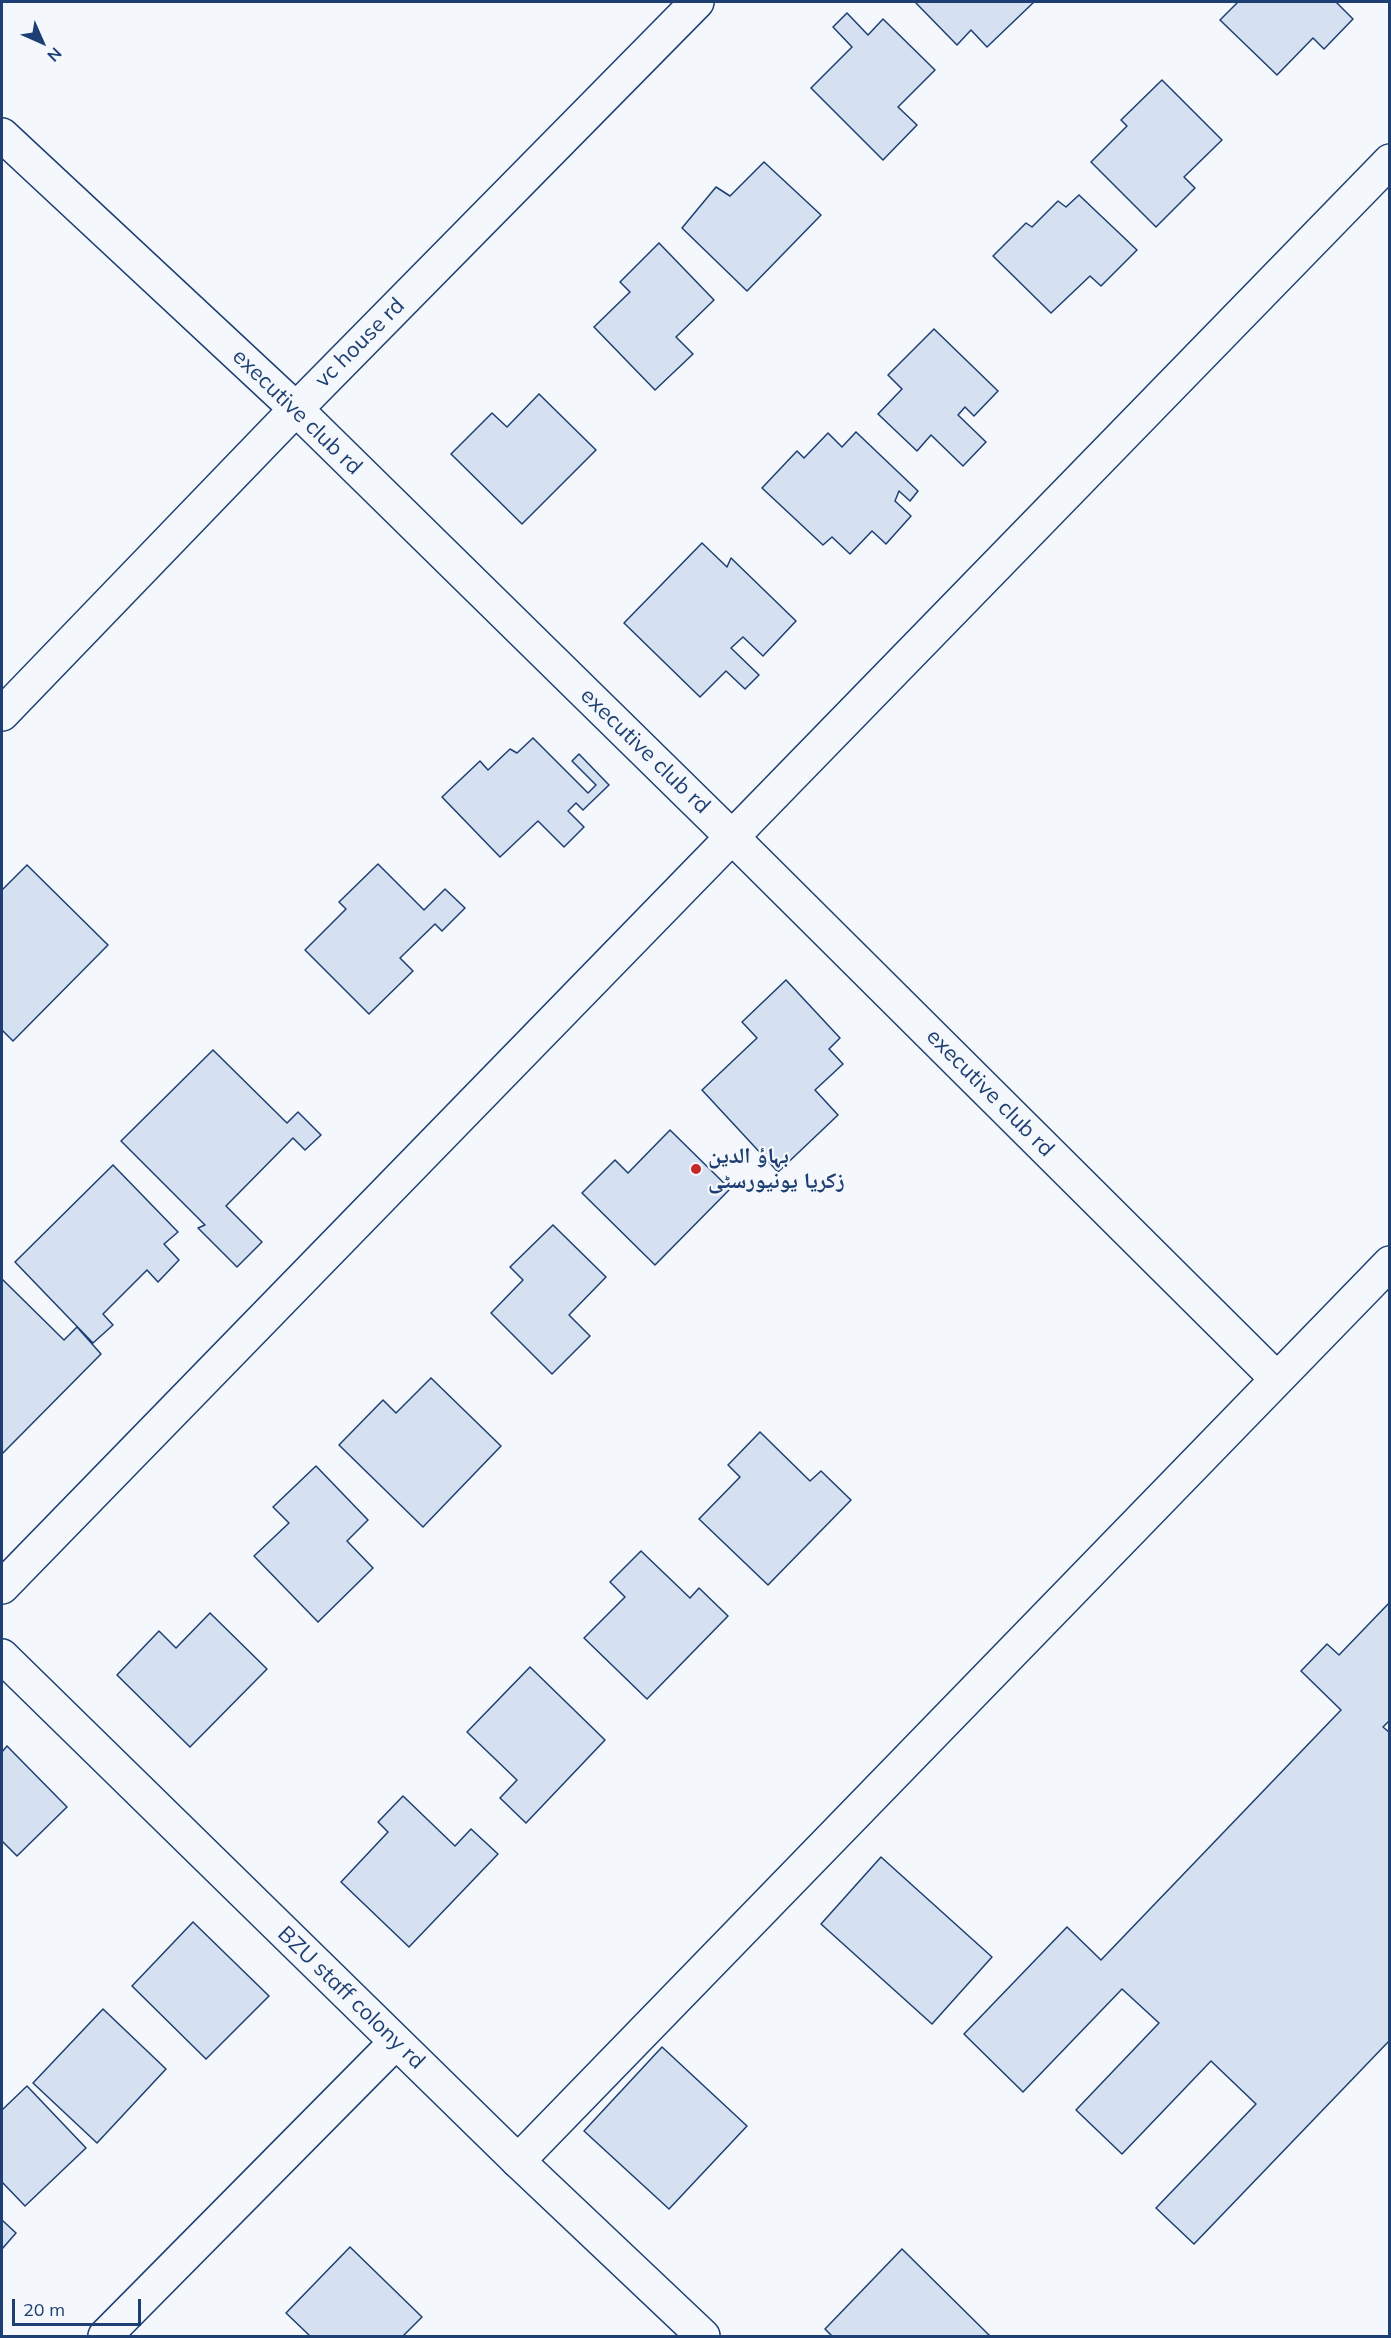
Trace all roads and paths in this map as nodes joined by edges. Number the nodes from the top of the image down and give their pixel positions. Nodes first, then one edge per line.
1 (697, 2) edge
2 (6, 150) edge
3 (1389, 161) edge
4 (296, 409) junction
5 (2, 714) edge
6 (732, 837) junction
7 (1389, 1263) edge
8 (1277, 1379) junction
9 (2, 1587) edge
10 (2, 1656) edge
11 (396, 2042) junction
12 (518, 2161) junction
13 (105, 2337) edge
14 (703, 2337) edge

1 - 4 street, vc house rd
2 - 4 street, executive club rd
3 - 6 street
4 - 5 street, vc house rd
4 - 6 street, executive club rd
6 - 8 street, executive club rd
6 - 9 street
7 - 8 street
8 - 12 street
10 - 11 street, BZU staff colony rd
11 - 12 street, BZU staff colony rd
11 - 13 street
12 - 14 street, BZU staff colony rd

